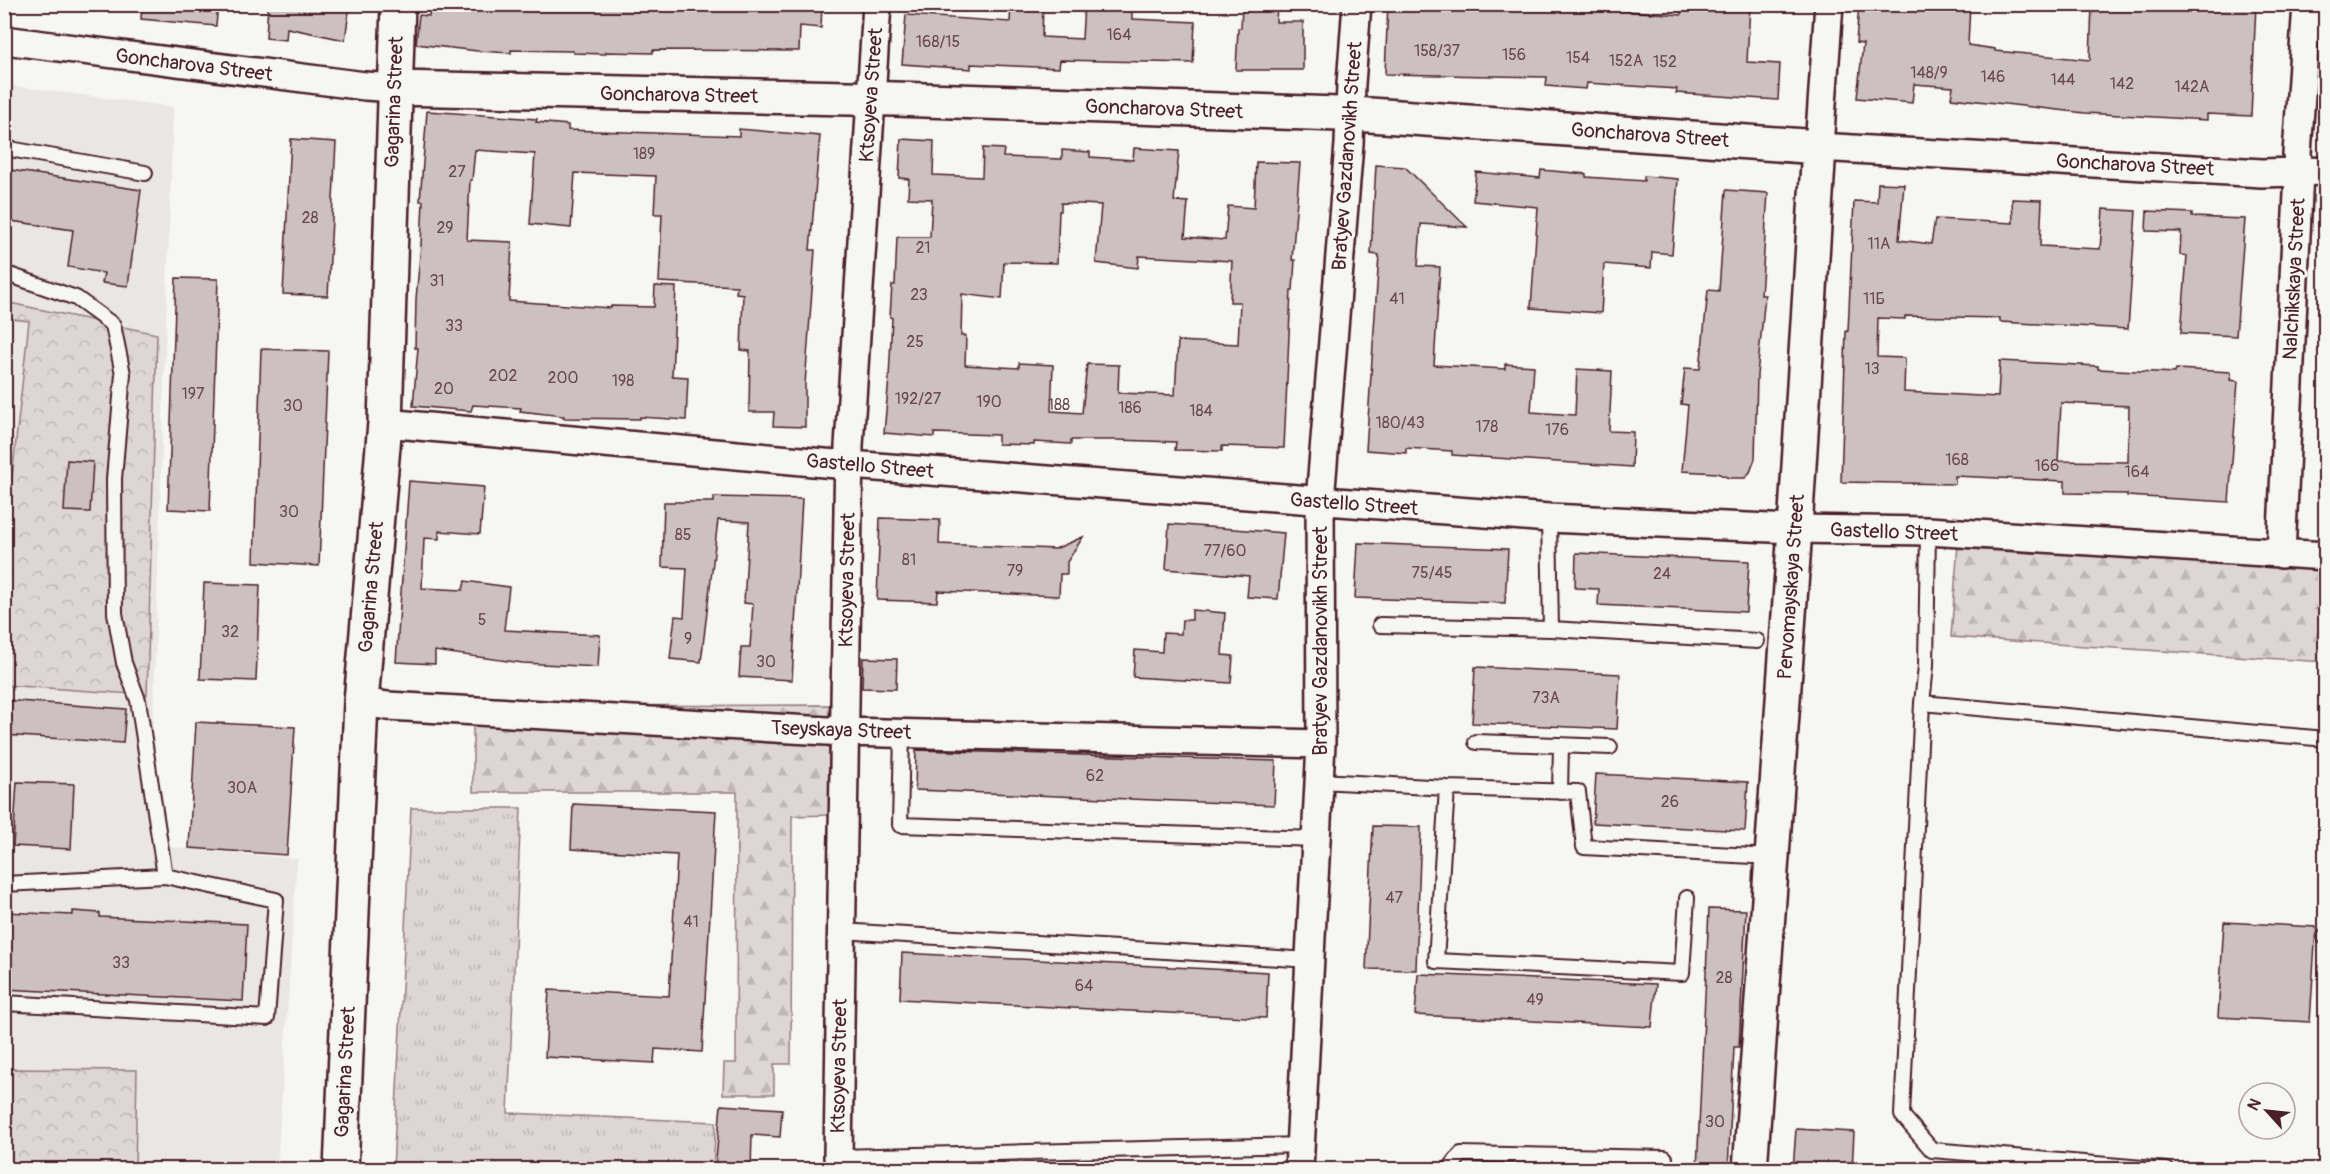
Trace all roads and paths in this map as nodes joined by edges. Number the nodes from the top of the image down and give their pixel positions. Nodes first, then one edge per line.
1 (398, 4) edge
2 (877, 4) edge
3 (1357, 4) edge
4 (1829, 4) edge
5 (2307, 4) edge
6 (4, 40) edge
7 (396, 88) junction
8 (872, 99) junction
9 (1350, 115) junction
10 (1819, 147) junction
11 (4, 148) edge
12 (2299, 171) junction
13 (2325, 171) edge
14 (146, 173) dead end
15 (4, 273) edge
16 (385, 423) junction
17 (849, 465) junction
18 (1320, 501) junction
19 (1549, 518) junction
20 (1795, 529) junction
21 (1928, 531) junction
22 (2281, 554) junction
23 (2325, 556) edge
24 (1380, 625) dead end
25 (1551, 629) junction
26 (1757, 641) dead end
27 (361, 702) junction
28 (1922, 703) junction
29 (845, 732) junction
30 (902, 732) junction
31 (2325, 739) edge
32 (1476, 742) dead end
33 (1321, 744) junction
34 (1561, 745) junction
35 (1610, 747) dead end
36 (1320, 781) junction
37 (1447, 788) junction
38 (1560, 792) junction
39 (1317, 839) junction
40 (1772, 857) junction
41 (165, 876) junction
42 (4, 884) edge
43 (1687, 898) dead end
44 (841, 931) junction
45 (1310, 960) junction
46 (4, 1003) edge
47 (956, 1154) junction
48 (838, 1157) joint
49 (1299, 1157) edge
50 (1665, 1158) dead end
51 (341, 1170) edge
52 (955, 1170) edge
53 (1449, 1170) edge
54 (1750, 1170) edge
55 (2168, 1170) edge

1 - 7 street, Gagarina Street
2 - 8 street, Ktsoyeva Street
3 - 9 street, Bratyev Gazdanovikh Street
4 - 10 street, Pervomayskaya Street
5 - 12 street, Nalchikskaya Street
6 - 7 street, Goncharova Street
7 - 8 street, Goncharova Street
7 - 16 street, Gagarina Street
8 - 9 street, Goncharova Street
8 - 17 street, Ktsoyeva Street
9 - 10 street, Goncharova Street
9 - 18 street, Bratyev Gazdanovikh Street
10 - 12 street, Goncharova Street
10 - 20 street, Pervomayskaya Street
11 - 14 lane
12 - 13 street, Goncharova Street
12 - 22 street, Nalchikskaya Street
15 - 41 lane
16 - 17 street, Gastello Street
16 - 27 street, Gagarina Street
17 - 18 street, Gastello Street
17 - 29 street, Ktsoyeva Street
18 - 19 street, Gastello Street
18 - 33 street, Bratyev Gazdanovikh Street
19 - 20 street, Gastello Street
19 - 25 lane
20 - 21 street, Gastello Street
20 - 40 street, Pervomayskaya Street
21 - 22 street, Gastello Street
21 - 28 lane
22 - 23 street, Gastello Street
24 - 25 lane
25 - 26 lane
27 - 29 street, Tseyskaya Street
27 - 51 street, Gagarina Street
28 - 31 lane
28 - 55 lane
29 - 30 street, Tseyskaya Street
29 - 44 street, Ktsoyeva Street
30 - 33 street, Tseyskaya Street
30 - 39 lane
32 - 34 lane
33 - 36 street, Bratyev Gazdanovikh Street
34 - 35 lane
34 - 38 lane
36 - 37 lane
36 - 39 street, Bratyev Gazdanovikh Street
37 - 38 lane
37 - 43 lane
38 - 40 lane
39 - 45 street, Bratyev Gazdanovikh Street
40 - 54 street, Pervomayskaya Street
41 - 42 lane
41 - 46 lane
44 - 45 lane
44 - 48 street, Ktsoyeva Street
45 - 49 street, Bratyev Gazdanovikh Street
47 - 48 lane
47 - 49 lane
47 - 52 lane
50 - 53 lane

